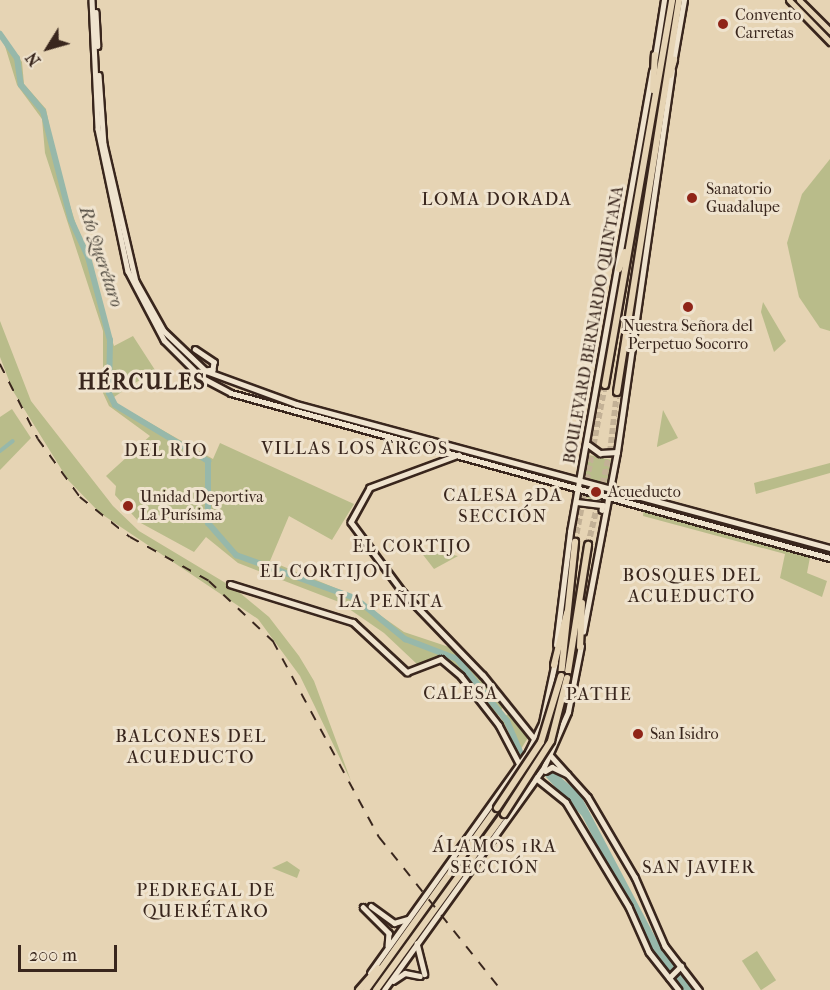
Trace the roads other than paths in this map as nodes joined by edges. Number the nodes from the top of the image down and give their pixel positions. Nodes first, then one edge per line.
1 (93, 0) edge
2 (672, 0) edge
3 (679, 0) edge
4 (684, 0) edge
5 (789, 0) edge
6 (799, 0) edge
7 (664, 1) edge
8 (830, 31) edge
9 (830, 42) edge
10 (655, 55) junction
11 (674, 60) junction
12 (658, 99) junction
13 (650, 112) junction
14 (657, 125) junction
15 (634, 219) junction
16 (619, 268) junction
17 (635, 274) junction
18 (195, 349) dead end
19 (627, 353) junction
20 (206, 371) junction
21 (605, 386) tunnel mouth
22 (617, 392) tunnel mouth
23 (370, 427) junction
24 (391, 433) junction
25 (589, 445) junction
26 (462, 447) junction
27 (617, 452) junction
28 (459, 455) junction
29 (517, 462) junction
30 (515, 470) junction
31 (581, 480) junction
32 (579, 488) junction
33 (609, 488) junction
34 (608, 497) junction
35 (664, 503) junction
36 (576, 504) junction
37 (662, 512) junction
38 (716, 517) junction
39 (713, 525) junction
40 (597, 539) junction
41 (575, 542) tunnel mouth
42 (588, 545) tunnel mouth
43 (830, 548) edge
44 (830, 558) edge
45 (230, 584) dead end
46 (581, 591) junction
47 (572, 595) junction
48 (580, 647) junction
49 (554, 665) junction
50 (564, 677) junction
51 (542, 723) junction
52 (562, 729) junction
53 (535, 740) junction
54 (551, 755) junction
55 (520, 765) junction
56 (571, 776) junction
57 (540, 780) junction
58 (503, 789) junction
59 (524, 798) junction
60 (465, 875) junction
61 (444, 896) junction
62 (371, 906) dead end
63 (363, 907) dead end
64 (416, 911) junction
65 (418, 939) junction
66 (388, 955) junction
67 (681, 968) junction
68 (671, 977) junction
69 (388, 984) junction
70 (358, 990) edge
71 (366, 990) edge
72 (376, 990) edge
73 (384, 990) edge
74 (679, 990) edge
75 (699, 990) edge

1 - 20 main road
1 - 23 main road
2 - 12 highway, BOULEVARD BERNARDO QUINTANA
3 - 12 highway, BOULEVARD BERNARDO QUINTANA
4 - 11 main road
5 - 9 main road
6 - 8 main road
7 - 10 main road, BOULEVARD BERNARDO QUINTANA
10 - 13 highway
10 - 16 main road, BOULEVARD BERNARDO QUINTANA
11 - 14 highway
11 - 19 main road
12 - 13 highway, BOULEVARD BERNARDO QUINTANA
12 - 14 highway, BOULEVARD BERNARDO QUINTANA
13 - 15 highway, BOULEVARD BERNARDO QUINTANA
14 - 17 highway, BOULEVARD BERNARDO QUINTANA
15 - 16 highway
15 - 21 highway, BOULEVARD BERNARDO QUINTANA
16 - 25 main road, BOULEVARD BERNARDO QUINTANA
17 - 19 highway
17 - 22 highway, BOULEVARD BERNARDO QUINTANA
18 - 20 main road
19 - 27 main road
20 - 23 main road
23 - 24 main road
24 - 26 main road
24 - 28 main road
25 - 27 main road
25 - 31 main road, BOULEVARD BERNARDO QUINTANA
26 - 28 main road
26 - 29 main road
27 - 33 main road
28 - 30 main road
28 - 53 main road
29 - 30 main road
29 - 31 main road
30 - 32 main road
31 - 32 main road, BOULEVARD BERNARDO QUINTANA
31 - 33 main road
32 - 34 main road
32 - 36 main road, BOULEVARD BERNARDO QUINTANA
33 - 34 main road
33 - 35 main road
34 - 37 main road
34 - 40 main road
35 - 37 main road
35 - 38 main road
36 - 40 main road
36 - 49 main road, BOULEVARD BERNARDO QUINTANA
37 - 39 main road
38 - 39 main road
38 - 43 main road
39 - 44 main road
40 - 48 main road
41 - 47 highway, BOULEVARD BERNARDO QUINTANA
42 - 46 highway, BOULEVARD BERNARDO QUINTANA
45 - 55 main road
46 - 48 highway
46 - 50 highway, BOULEVARD BERNARDO QUINTANA
47 - 49 highway
47 - 50 highway, BOULEVARD BERNARDO QUINTANA
48 - 52 main road
49 - 51 main road, BOULEVARD BERNARDO QUINTANA
50 - 61 highway, BOULEVARD BERNARDO QUINTANA, bridge
50 - 66 highway, BOULEVARD BERNARDO QUINTANA, bridge
51 - 52 main road
51 - 53 main road, BOULEVARD BERNARDO QUINTANA
52 - 54 main road
53 - 54 main road
53 - 55 main road, BOULEVARD BERNARDO QUINTANA
54 - 56 main road
54 - 57 main road
55 - 57 main road
55 - 58 main road, BOULEVARD BERNARDO QUINTANA
56 - 57 main road
56 - 67 main road
57 - 59 main road
57 - 68 main road
58 - 59 main road
58 - 64 main road, BOULEVARD BERNARDO QUINTANA
59 - 60 main road
60 - 61 highway
60 - 65 main road
61 - 72 highway, BOULEVARD BERNARDO QUINTANA
62 - 64 main road
63 - 66 main road
64 - 66 main road, BOULEVARD BERNARDO QUINTANA
65 - 69 main road
65 - 69 main road
66 - 70 highway
66 - 71 highway, BOULEVARD BERNARDO QUINTANA
67 - 68 main road
67 - 75 main road
68 - 74 main road
69 - 73 main road

